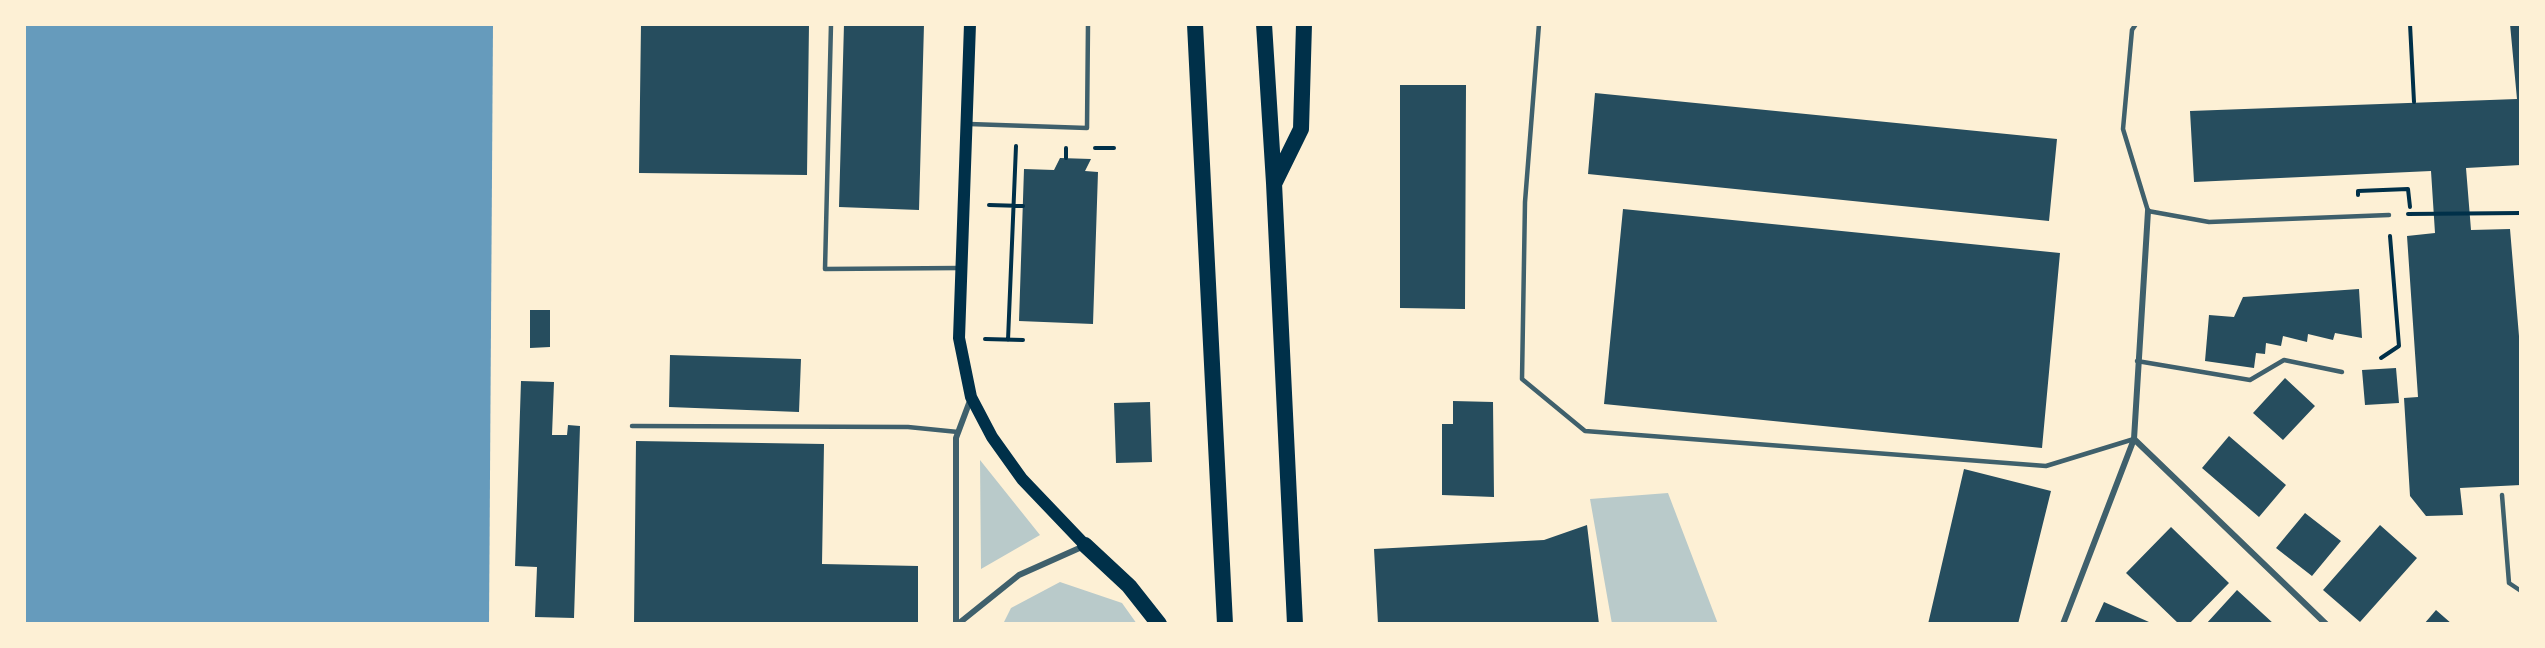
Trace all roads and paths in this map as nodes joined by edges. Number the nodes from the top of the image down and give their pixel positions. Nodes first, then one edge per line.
1 (831, 24) edge
2 (970, 24) edge
3 (1088, 24) edge
4 (1195, 24) edge
5 (1264, 24) edge
6 (1304, 24) edge
7 (1539, 24) edge
8 (2136, 24) edge
9 (2409, 24) edge
10 (2414, 102) dead end
11 (967, 124) junction
12 (1017, 126) junction
13 (1066, 148) dead end
14 (1066, 158) dead end
15 (1274, 183) junction
16 (964, 205) junction
17 (1014, 206) junction
18 (1023, 206) dead end
19 (2148, 211) junction
20 (2521, 213) edge
21 (2410, 214) dead end
22 (2389, 215) joint
23 (962, 268) junction
24 (960, 338) junction
25 (1008, 340) junction
26 (1023, 340) dead end
27 (2381, 358) dead end
28 (2137, 362) junction
29 (2342, 372) dead end
30 (971, 397) junction
31 (632, 426) dead end
32 (958, 432) junction
33 (2134, 439) junction
34 (2502, 495) dead end
35 (1084, 545) junction
36 (2521, 591) edge
37 (957, 624) edge
38 (1159, 624) edge
39 (1225, 624) edge
40 (1295, 624) edge
41 (2062, 624) edge
42 (2326, 624) edge

1 - 23 lane
2 - 11 main road
3 - 12 lane
4 - 39 highway
5 - 15 highway
6 - 15 highway
7 - 33 lane
8 - 19 lane
9 - 10 path
11 - 12 lane
11 - 16 main road
12 - 17 path
13 - 14 path
15 - 40 highway
16 - 17 path
16 - 23 main road
17 - 18 path
17 - 25 path
19 - 22 lane
19 - 28 street
20 - 21 path
22 - 27 path
23 - 24 main road
24 - 25 path
24 - 30 main road
25 - 26 path
28 - 29 lane
28 - 33 street
30 - 32 street
30 - 35 main road
31 - 32 lane
32 - 37 street
33 - 41 street
33 - 42 street
34 - 36 lane
35 - 37 street
35 - 38 highway

